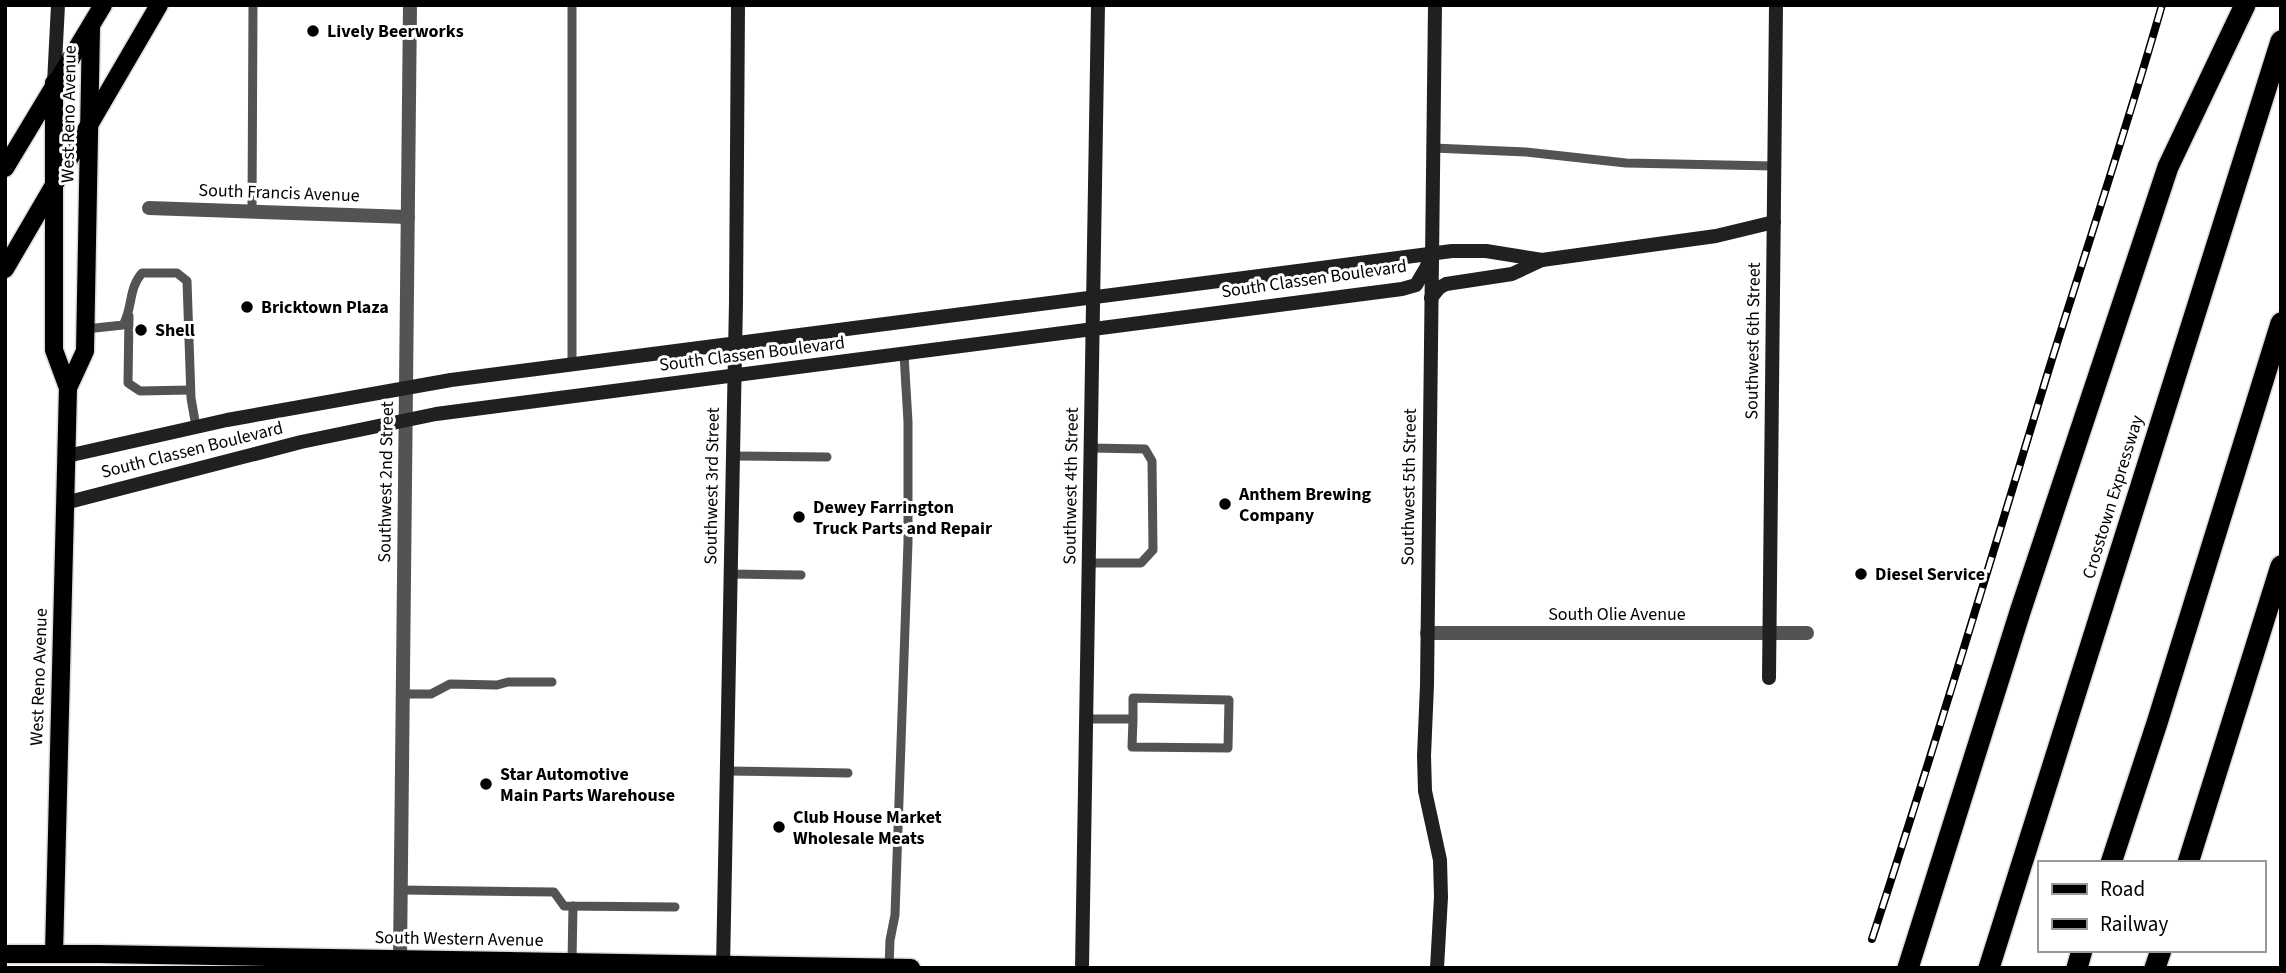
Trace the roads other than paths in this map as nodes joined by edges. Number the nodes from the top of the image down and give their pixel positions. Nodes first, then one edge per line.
1 (58, 5) edge
2 (92, 5) edge
3 (103, 5) edge
4 (159, 5) edge
5 (253, 5) edge
6 (410, 5) edge
7 (572, 5) edge
8 (738, 5) edge
9 (1098, 5) edge
10 (1435, 5) edge
11 (1776, 5) edge
12 (2245, 5) edge
13 (91, 27) junction
14 (2281, 41) edge
15 (54, 83) junction
16 (90, 123) junction
17 (1433, 148) junction
18 (1774, 166) junction
19 (5, 168) edge
20 (55, 184) junction
21 (149, 208) dead end
22 (252, 211) junction
23 (408, 217) junction
24 (1774, 222) junction
25 (1432, 254) junction
26 (1542, 260) junction
27 (5, 269) edge
28 (1093, 297) junction
29 (1431, 298) junction
30 (129, 315) junction
31 (2281, 323) edge
32 (86, 329) junction
33 (1093, 329) junction
34 (734, 344) junction
35 (904, 354) junction
36 (572, 365) junction
37 (733, 377) junction
38 (68, 388) junction
39 (406, 388) junction
40 (190, 390) junction
41 (406, 420) junction
42 (196, 427) junction
43 (1091, 449) junction
44 (66, 456) junction
45 (731, 456) junction
46 (827, 457) dead end
47 (65, 502) junction
48 (1089, 563) junction
49 (2281, 566) edge
50 (729, 574) junction
51 (801, 575) dead end
52 (1427, 633) junction
53 (1807, 633) dead end
54 (1769, 634) junction
55 (1769, 678) dead end
56 (552, 682) dead end
57 (403, 694) junction
58 (1086, 719) junction
59 (1133, 719) junction
60 (726, 771) junction
61 (848, 773) dead end
62 (2112, 861) edge
63 (2189, 861) edge
64 (401, 890) junction
65 (573, 906) junction
66 (675, 907) dead end
67 (5, 954) edge
68 (400, 959) junction
69 (54, 961) edge
70 (572, 962) junction
71 (512, 964) edge
72 (662, 966) edge
73 (723, 966) edge
74 (889, 968) edge
75 (911, 968) edge
76 (1082, 968) edge
77 (1437, 968) edge
78 (1908, 968) edge
79 (1989, 968) edge

1 - 15 street, West Reno Avenue
2 - 13 street, West Reno Avenue
3 - 13 main road
4 - 16 main road
5 - 22 lane
6 - 23 street, Southwest 2nd Street
7 - 36 lane
8 - 34 street, Southwest 3rd Street
9 - 28 street, Southwest 4th Street
10 - 17 street, Southwest 5th Street
11 - 18 street, Southwest 6th Street
12 - 78 highway
13 - 15 main road
13 - 16 main road, West Reno Avenue
14 - 79 highway, Crosstown Expressway
15 - 19 main road
15 - 20 main road, West Reno Avenue
16 - 20 main road
16 - 32 main road, West Reno Avenue
17 - 18 lane
17 - 25 street, Southwest 5th Street
18 - 24 street, Southwest 6th Street
20 - 27 main road
20 - 38 main road, West Reno Avenue
21 - 22 street, South Francis Avenue
22 - 23 street, South Francis Avenue
23 - 39 street, Southwest 2nd Street
24 - 26 street, South Classen Boulevard
24 - 54 street, Southwest 6th Street
25 - 26 street, South Classen Boulevard
25 - 28 street, South Classen Boulevard
25 - 29 street, Southwest 5th Street
25 - 33 street, South Classen Boulevard
26 - 29 street, South Classen Boulevard
28 - 33 street, Southwest 4th Street
28 - 34 street, South Classen Boulevard
29 - 52 street, Southwest 5th Street
30 - 32 lane
30 - 40 lane
30 - 40 lane
31 - 62 highway
32 - 38 main road, West Reno Avenue
33 - 35 street, South Classen Boulevard
33 - 43 street, Southwest 4th Street
34 - 36 street, South Classen Boulevard
34 - 37 street, Southwest 3rd Street
35 - 37 street, South Classen Boulevard
35 - 74 lane
36 - 39 street, South Classen Boulevard
37 - 41 street, South Classen Boulevard
37 - 45 street, Southwest 3rd Street
38 - 44 main road, West Reno Avenue
39 - 41 street, Southwest 2nd Street
39 - 42 street, South Classen Boulevard
40 - 42 lane
41 - 47 street, South Classen Boulevard
41 - 57 street, Southwest 2nd Street
42 - 44 street, South Classen Boulevard
43 - 48 street, Southwest 4th Street
43 - 48 lane
44 - 47 main road, West Reno Avenue
45 - 46 lane
45 - 50 street, Southwest 3rd Street
47 - 69 main road, West Reno Avenue
48 - 58 street, Southwest 4th Street
49 - 63 highway
50 - 51 lane
50 - 60 street, Southwest 3rd Street
52 - 54 street, South Olie Avenue
52 - 77 street, Southwest 5th Street
53 - 54 street, South Olie Avenue
54 - 55 street, Southwest 6th Street
56 - 57 lane
57 - 64 street, Southwest 2nd Street
58 - 59 lane
58 - 76 street, Southwest 4th Street
59 - 59 lane
60 - 61 lane
60 - 73 street, Southwest 3rd Street
64 - 65 lane
64 - 68 street, Southwest 2nd Street
65 - 66 lane
65 - 70 lane
67 - 69 main road, South Western Avenue
68 - 69 main road, South Western Avenue
68 - 71 main road, South Western Avenue
70 - 71 main road, South Western Avenue
70 - 72 main road, South Western Avenue
72 - 73 main road, South Western Avenue
73 - 74 main road, South Western Avenue
74 - 75 main road, South Western Avenue

